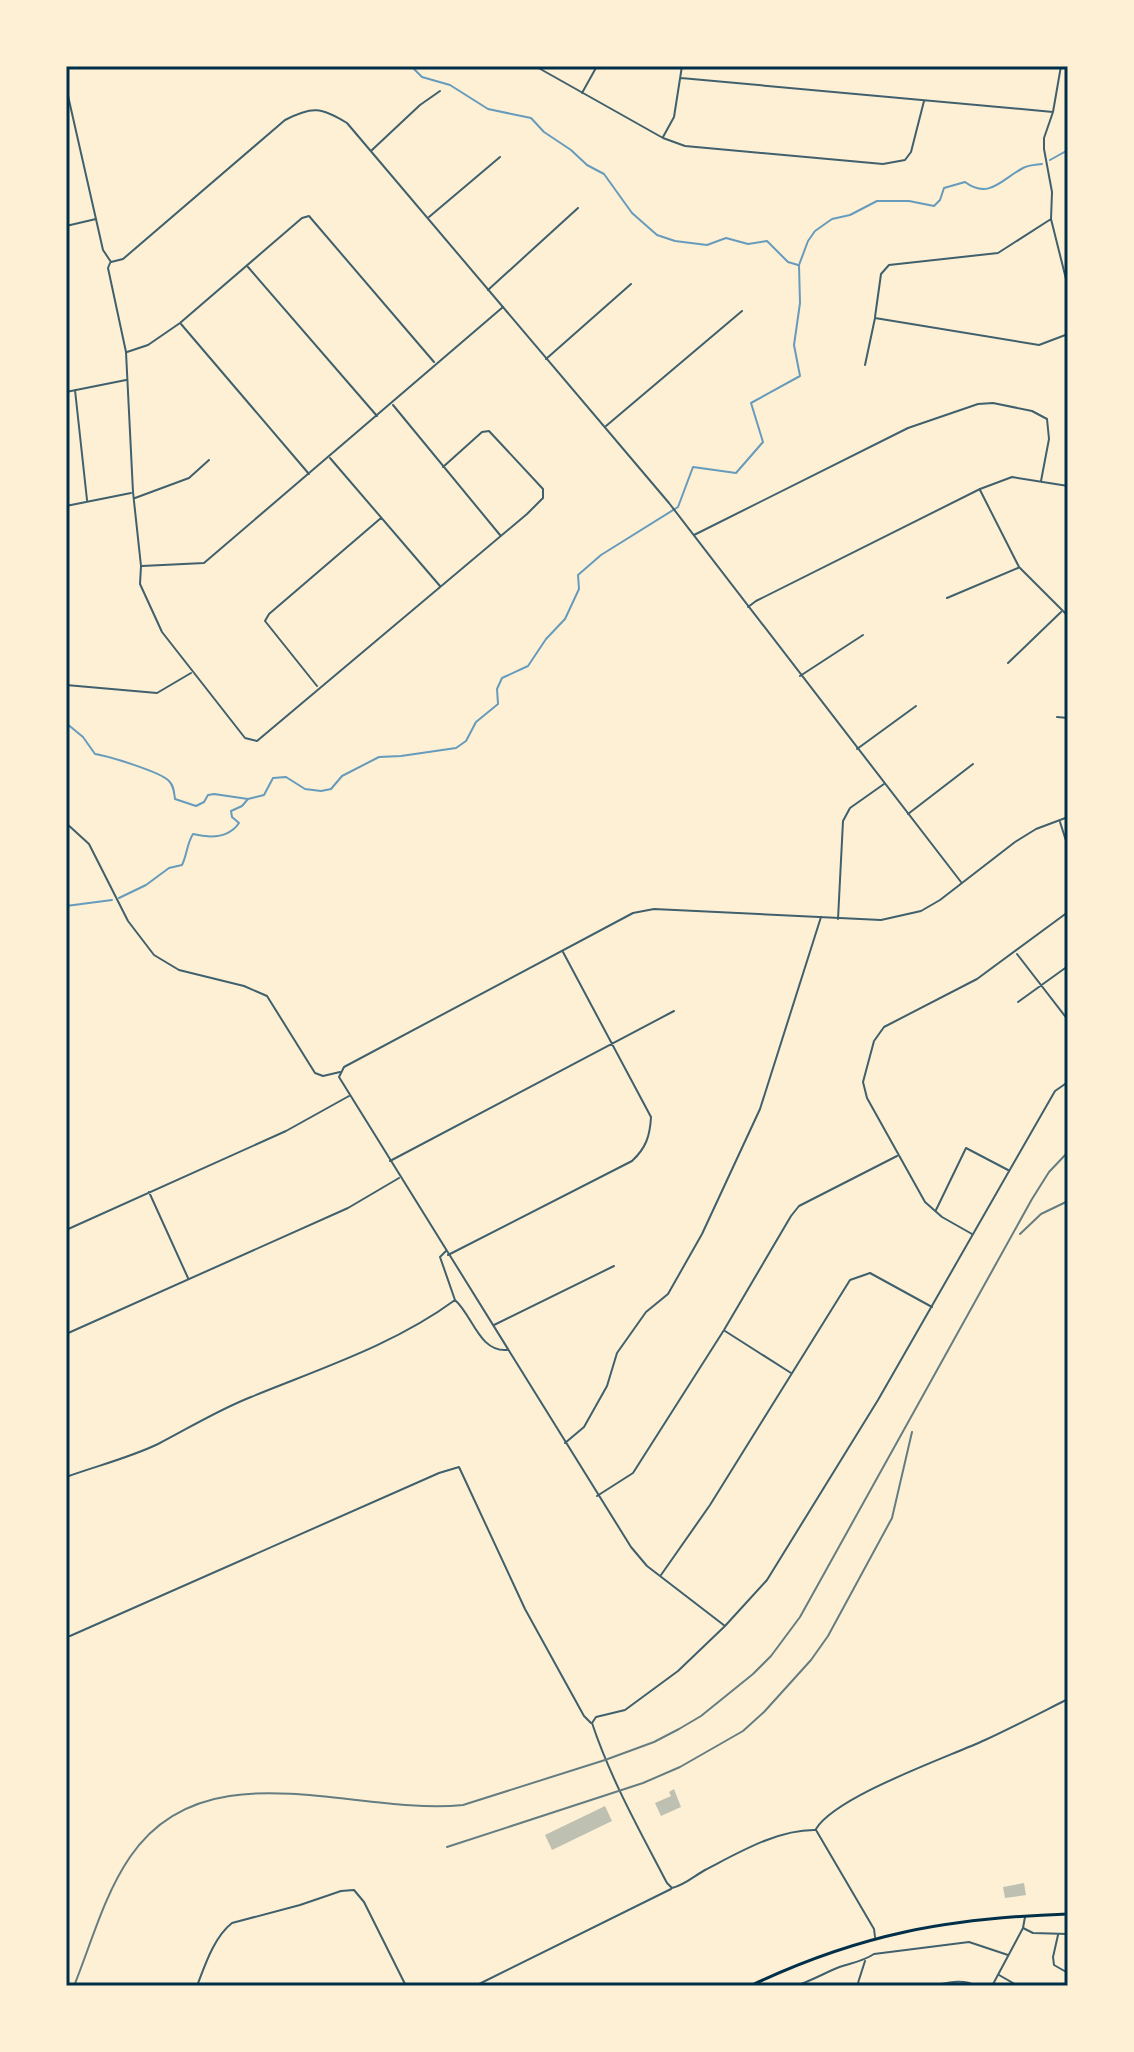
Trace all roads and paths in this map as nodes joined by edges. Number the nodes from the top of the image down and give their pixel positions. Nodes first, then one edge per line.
1 (535, 66) edge
2 (597, 66) edge
3 (682, 66) edge
4 (1061, 66) edge
5 (681, 78) junction
6 (66, 87) edge
7 (440, 91) dead end
8 (582, 93) junction
9 (924, 101) junction
10 (1053, 112) junction
11 (663, 138) junction
12 (372, 150) junction
13 (500, 157) dead end
14 (578, 208) dead end
15 (429, 217) junction
16 (96, 219) junction
17 (1051, 219) junction
18 (66, 226) edge
19 (1068, 252) edge
20 (1061, 254) junction
21 (111, 262) junction
22 (247, 266) junction
23 (631, 284) dead end
24 (1068, 287) edge
25 (488, 290) junction
26 (503, 307) junction
27 (742, 311) dead end
28 (875, 318) junction
29 (180, 323) junction
30 (1068, 334) edge
31 (126, 352) junction
32 (546, 359) junction
33 (436, 364) junction
34 (865, 365) dead end
35 (127, 380) junction
36 (75, 390) junction
37 (66, 392) edge
38 (392, 404) junction
39 (377, 417) junction
40 (606, 426) junction
41 (329, 457) junction
42 (209, 460) dead end
43 (443, 467) junction
44 (309, 474) junction
45 (1041, 481) junction
46 (1068, 486) edge
47 (980, 489) junction
48 (133, 492) junction
49 (134, 498) junction
50 (87, 500) junction
51 (66, 506) edge
52 (381, 518) junction
53 (500, 535) junction
54 (693, 536) junction
55 (141, 566) junction
56 (1019, 567) junction
57 (440, 586) junction
58 (947, 598) dead end
59 (748, 608) junction
60 (1061, 611) junction
61 (1068, 616) edge
62 (863, 635) dead end
63 (1008, 663) dead end
64 (192, 672) junction
65 (800, 676) junction
66 (66, 685) edge
67 (319, 688) junction
68 (916, 706) dead end
69 (1057, 717) dead end
70 (1068, 718) edge
71 (857, 749) junction
72 (973, 764) dead end
73 (884, 784) junction
74 (908, 814) junction
75 (1068, 817) edge
76 (1059, 820) junction
77 (66, 823) edge
78 (1068, 847) edge
79 (962, 882) junction
80 (1068, 912) edge
81 (821, 917) junction
82 (838, 919) junction
83 (563, 952) junction
84 (1016, 953) junction
85 (1068, 966) edge
86 (1041, 985) junction
87 (1018, 1002) dead end
88 (674, 1011) dead end
89 (1068, 1020) edge
90 (610, 1043) junction
91 (340, 1072) junction
92 (1068, 1082) edge
93 (350, 1095) junction
94 (899, 1155) junction
95 (390, 1161) junction
96 (1008, 1170) junction
97 (399, 1178) junction
98 (149, 1192) junction
99 (935, 1211) junction
100 (66, 1230) edge
101 (973, 1235) junction
102 (447, 1253) junction
103 (614, 1266) dead end
104 (188, 1279) junction
105 (455, 1300) junction
106 (932, 1307) junction
107 (494, 1325) junction
108 (724, 1330) junction
109 (66, 1334) edge
110 (508, 1350) junction
111 (791, 1373) junction
112 (565, 1443) junction
113 (66, 1477) edge
114 (597, 1496) junction
115 (660, 1576) junction
116 (725, 1626) junction
117 (70, 1636) dead end
118 (1068, 1699) edge
119 (592, 1723) junction
120 (816, 1830) junction
121 (672, 1888) junction
122 (1068, 1914) edge
123 (1025, 1915) junction
124 (1023, 1928) junction
125 (1068, 1934) edge
126 (1058, 1935) junction
127 (875, 1938) junction
128 (1008, 1955) junction
129 (865, 1960) junction
130 (1068, 1973) edge
131 (997, 1975) junction
132 (197, 1986) edge
133 (406, 1986) edge
134 (475, 1986) edge
135 (750, 1986) edge
136 (796, 1986) edge
137 (857, 1986) edge
138 (930, 1986) edge
139 (977, 1986) edge
140 (992, 1986) edge
141 (1018, 1986) edge

1 - 8 street
2 - 8 street
3 - 5 street
4 - 10 street
5 - 9 street
5 - 11 street
6 - 16 street
7 - 12 street
8 - 11 street
9 - 10 street
9 - 11 street
10 - 17 street
12 - 15 street
12 - 21 street
13 - 15 street
14 - 25 street
15 - 25 street
16 - 18 street
16 - 21 street
17 - 20 street
17 - 28 street
19 - 20 street
20 - 24 street
21 - 31 street
22 - 29 street
22 - 33 street
22 - 39 street
23 - 32 street
25 - 26 street
26 - 32 street
26 - 33 street
27 - 40 street
28 - 30 street
28 - 34 street
29 - 31 street
29 - 44 street
31 - 35 street
32 - 40 street
33 - 38 street
35 - 36 street
35 - 48 street
36 - 37 street
36 - 50 street
38 - 39 street
38 - 43 street
39 - 41 street
40 - 54 street
41 - 44 street
41 - 52 street
42 - 49 street
43 - 53 street
43 - 53 street
44 - 55 street
45 - 46 street
45 - 47 street
45 - 54 street
47 - 56 street
47 - 59 street
48 - 49 street
48 - 50 street
49 - 55 street
50 - 51 street
52 - 57 street
52 - 67 street
53 - 57 street
54 - 59 street
55 - 64 street
56 - 58 street
56 - 60 street
57 - 67 street
59 - 65 street
60 - 61 street
60 - 63 street
62 - 65 street
64 - 66 street
64 - 67 street
65 - 71 street
68 - 71 street
69 - 70 street
71 - 73 street
72 - 74 street
73 - 74 street
73 - 82 street
74 - 79 street
75 - 76 street
76 - 78 street
76 - 79 street
77 - 91 street
79 - 82 street
80 - 84 street
81 - 82 street
81 - 83 street
81 - 112 street
83 - 90 street
83 - 91 street
84 - 86 street
84 - 94 street
85 - 86 street
86 - 87 street
86 - 89 street
88 - 90 street
90 - 95 street
90 - 102 street
91 - 93 street
92 - 96 street
93 - 95 street
93 - 98 street
94 - 99 street
94 - 108 street
95 - 97 street
96 - 99 street
96 - 101 street
97 - 102 street
97 - 104 street
98 - 100 street
98 - 104 street
99 - 101 street
101 - 106 street
102 - 105 street
102 - 107 street
103 - 107 street
104 - 109 street
105 - 110 street
105 - 113 street
106 - 111 street
106 - 116 street
107 - 110 street
108 - 111 street
108 - 114 street
110 - 112 street
111 - 115 street
112 - 114 street
114 - 115 street
115 - 116 street
116 - 119 street
117 - 119 street
118 - 120 street
119 - 121 street
120 - 121 street
120 - 127 street
121 - 134 street
122 - 123 main road
123 - 124 street
123 - 127 main road
124 - 126 street
124 - 128 street
125 - 126 street
126 - 130 street
127 - 135 main road
128 - 129 street
128 - 131 street
129 - 136 street
129 - 137 street
131 - 140 street
131 - 141 street
132 - 133 street
138 - 139 street

